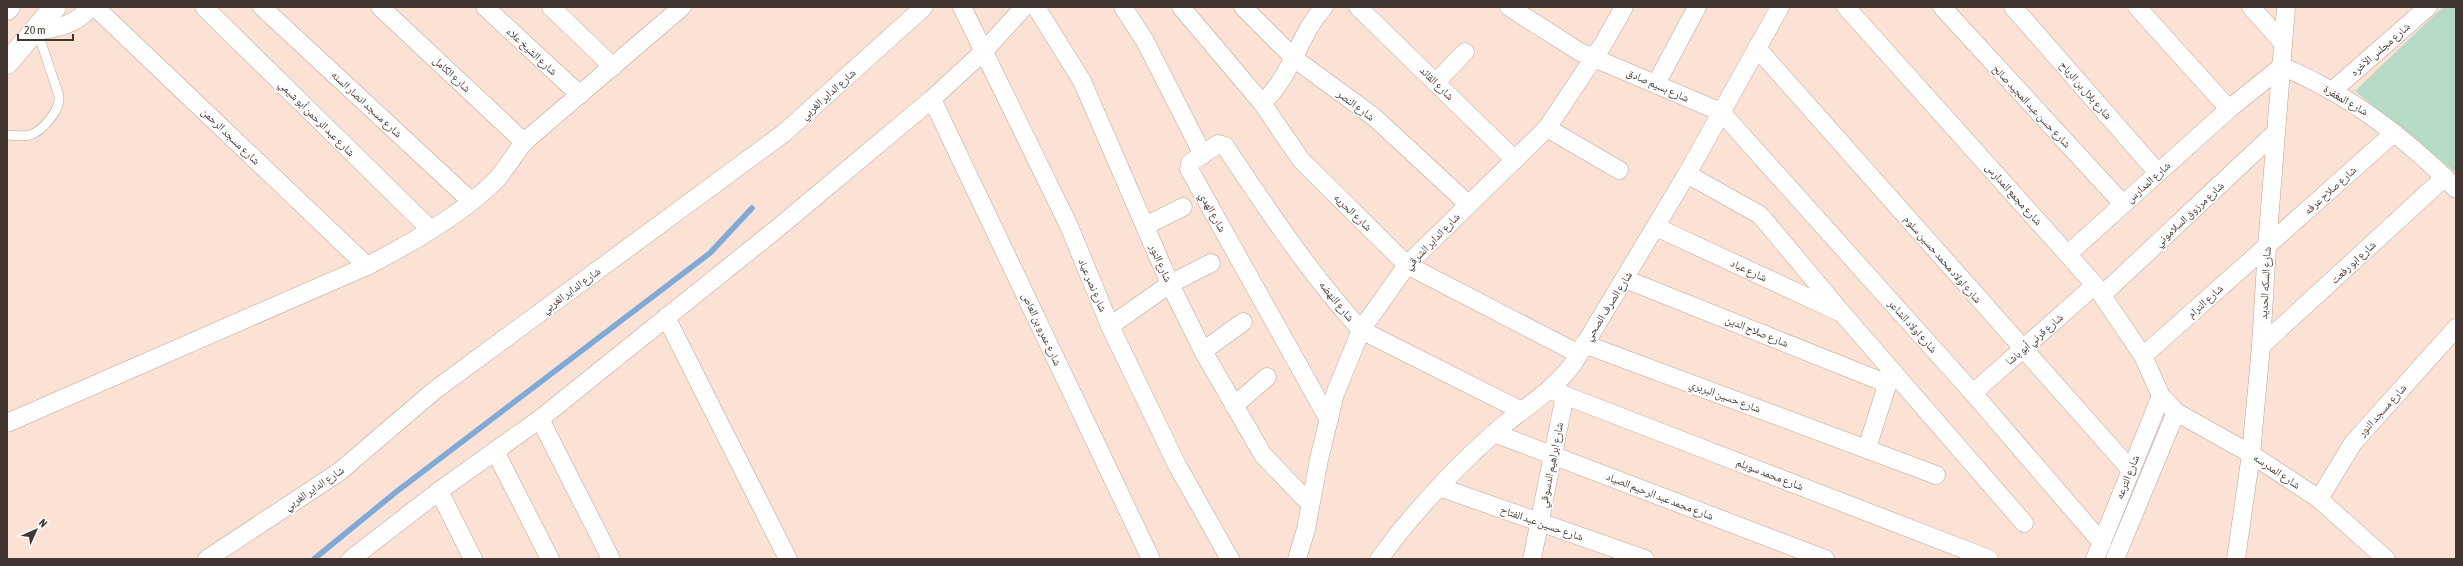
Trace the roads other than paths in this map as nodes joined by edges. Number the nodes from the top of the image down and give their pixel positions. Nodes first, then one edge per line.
1 (55, 7) edge
2 (91, 7) edge
3 (95, 7) edge
4 (204, 7) edge
5 (262, 7) edge
6 (380, 7) edge
7 (485, 7) edge
8 (551, 7) edge
9 (682, 7) edge
10 (924, 7) edge
11 (962, 7) edge
12 (1024, 7) edge
13 (1036, 7) edge
14 (1123, 7) edge
15 (1181, 7) edge
16 (1243, 7) edge
17 (1324, 7) edge
18 (1358, 7) edge
19 (1510, 7) edge
20 (1624, 7) edge
21 (1697, 7) edge
22 (1780, 7) edge
23 (1846, 7) edge
24 (1942, 7) edge
25 (2013, 7) edge
26 (2137, 7) edge
27 (2251, 7) edge
28 (2286, 7) edge
29 (2424, 8) edge
30 (37, 30) junction
31 (2283, 43) junction
32 (1757, 48) junction
33 (984, 51) junction
34 (1465, 52) dead end
35 (1595, 57) junction
36 (1295, 59) junction
37 (7, 63) edge
38 (613, 67) junction
39 (2280, 67) junction
40 (1436, 82) junction
41 (1656, 84) junction
42 (2332, 91) junction
43 (580, 95) junction
44 (932, 99) junction
45 (1262, 103) junction
46 (2228, 109) junction
47 (1722, 112) junction
48 (1547, 128) junction
49 (2276, 132) junction
50 (2394, 133) junction
51 (7, 135) edge
52 (524, 142) junction
53 (1203, 154) junction
54 (1515, 160) junction
55 (1620, 170) dead end
56 (2158, 173) junction
57 (1687, 174) junction
58 (2450, 183) edge
59 (471, 201) junction
60 (1468, 204) junction
61 (2123, 204) junction
62 (1183, 207) dead end
63 (1145, 226) junction
64 (1656, 227) junction
65 (430, 230) junction
66 (2267, 247) junction
67 (2068, 254) junction
68 (1211, 262) dead end
69 (1407, 265) junction
70 (367, 266) junction
71 (1625, 279) junction
72 (1170, 284) junction
73 (2098, 290) junction
74 (1842, 313) junction
75 (666, 317) junction
76 (1243, 322) dead end
77 (1110, 326) junction
78 (2456, 328) edge
79 (1361, 330) junction
80 (2261, 346) junction
81 (1581, 349) junction
82 (2022, 349) junction
83 (1203, 351) junction
84 (2143, 356) junction
85 (1267, 377) dead end
86 (1890, 377) junction
87 (1558, 392) junction
88 (1973, 393) junction
89 (2161, 396) junction
90 (1234, 406) junction
91 (1522, 411) junction
92 (2176, 412) junction
93 (540, 419) junction
94 (1329, 420) junction
95 (7, 423) edge
96 (1494, 433) junction
97 (1867, 448) junction
98 (495, 451) junction
99 (2252, 454) junction
100 (1553, 455) junction
101 (2130, 469) junction
102 (1936, 475) dead end
103 (1439, 487) junction
104 (439, 491) junction
105 (2319, 499) junction
106 (1310, 504) junction
107 (1540, 522) junction
108 (2024, 523) dead end
109 (2098, 551) edge
110 (207, 559) edge
111 (351, 559) edge
112 (473, 559) edge
113 (550, 559) edge
114 (611, 559) edge
115 (788, 559) edge
116 (1152, 559) edge
117 (1230, 559) edge
118 (1297, 559) edge
119 (1379, 559) edge
120 (1532, 559) edge
121 (1645, 559) edge
122 (1825, 559) edge
123 (1989, 559) edge
124 (2115, 559) edge
125 (2236, 559) edge
126 (2386, 559) edge

1 - 30 highway
2 - 30 street
3 - 70 street, شارع مسجد الرحمن
4 - 65 street, شارع عبد الرحمن أبو شيمي
5 - 59 street, شارع مسجد انصار السنه
6 - 52 street, شارع الكامل
7 - 43 street, شارع الشيخ علاء
8 - 38 street
9 - 38 street
10 - 110 street, شارع الداير الغربي
11 - 33 street, شارع نصر عياد
12 - 33 street
13 - 63 street, شارع النور
14 - 53 street
15 - 45 street, شارع الحريه
16 - 36 street, شارع النصر
17 - 36 street
18 - 40 street, شارع القائد
19 - 35 street, شارع بسيم صادق
20 - 35 street, شارع الداير الشرقي
21 - 41 street
22 - 32 street, شارع الصرف الصحي
23 - 67 street, شارع مجمع المدارس
24 - 61 street, شارع حسن عبد المجيد صالح
25 - 56 street, شارع بلال بن الرباح
26 - 46 street
27 - 31 street
28 - 31 street, شارع السكه الحديد
29 - 42 street, شارع مجلس الآخره
30 - 37 highway
30 - 51 lane
31 - 39 street, شارع السكه الحديد
32 - 47 street, شارع الصرف الصحي
32 - 82 street, شارع اولاد محمد حسين سلوم
33 - 44 street
33 - 77 street, شارع نصر عياد
34 - 40 street
35 - 41 street, شارع بسيم صادق
35 - 48 street, شارع الداير الشرقي
36 - 45 street
36 - 60 street, شارع النصر
38 - 43 street
39 - 42 street, شارع المغفرة
39 - 46 street
39 - 49 street, شارع السكه الحديد
40 - 54 street, شارع القائد
41 - 47 street, شارع بسيم صادق
42 - 50 street, شارع المغفرة
43 - 52 street
44 - 75 street
44 - 116 street, شارع عمرو بن العاص
45 - 69 street, شارع الحريه
46 - 56 street, شارع المدارس
47 - 57 street, شارع الصرف الصحي
47 - 88 street, شارع اولاد الشاعر
48 - 54 street, شارع الداير الشرقي
48 - 55 street
49 - 66 street, شارع السكه الحديد
49 - 73 street, شارع مرزوق السلاموني
50 - 58 street, شارع المغفرة
50 - 66 street, شارع صلاح عرفه
52 - 59 street
53 - 79 street, شارع النهضه
53 - 94 street, شارع الهدي
54 - 60 street, شارع الداير الشرقي
56 - 61 street, شارع المدارس
57 - 64 street, شارع الصرف الصحي
57 - 74 street
58 - 80 street, شارع ابو رفعت
59 - 65 street
60 - 69 street, شارع الداير الشرقي
61 - 67 street, شارع المدارس
62 - 63 street
63 - 72 street, شارع النور
64 - 71 street, شارع الصرف الصحي
64 - 74 street, شارع عباد
65 - 70 street
66 - 80 street, شارع السكه الحديد
66 - 84 street, شارع الترام
67 - 73 street, شارع مجمع المدارس
68 - 72 street
69 - 79 street, شارع الداير الشرقي
69 - 81 street, شارع الحريه
70 - 95 street
71 - 81 street, شارع الصرف الصحي
71 - 86 street, شارع صلاح الدين
72 - 77 street
72 - 83 street, شارع النور
73 - 82 street, شارع قرني أبو باشا
73 - 84 street, شارع مجمع المدارس
74 - 86 street
75 - 93 street
75 - 115 street
76 - 83 street
77 - 117 street, شارع نصر عياد
78 - 105 street, شارع مسجد النور
79 - 91 street, شارع النهضه
79 - 94 street, شارع الداير الشرقي
80 - 99 street, شارع السكه الحديد
81 - 87 street, شارع الصرف الصحي
81 - 97 street, شارع حسين البربري
82 - 88 street, شارع قرني أبو باشا
82 - 101 street, شارع اولاد محمد حسين سلوم
83 - 90 street, شارع النور
84 - 89 street, شارع مجمع المدارس
85 - 90 street
86 - 97 street
86 - 108 street
87 - 91 street, شارع الصرف الصحي
87 - 100 street, شارع ابراهيم الدسوقي
87 - 123 street, شارع محمد سويلم
88 - 109 street, شارع اولاد الشاعر
89 - 92 street, شارع المدرسه
89 - 101 street, شارع الترعه
90 - 106 street, شارع النور
91 - 96 street, شارع الصرف الصحي
92 - 99 street, شارع المدرسه
92 - 124 street, شارع الترعه
93 - 98 street
93 - 114 street
94 - 106 street, شارع الداير الشرقي
96 - 100 street, شارع محمد عبد الرحيم الصياد
96 - 103 street, شارع الصرف الصحي
97 - 102 street, شارع حسين البربري
98 - 104 street
98 - 113 street
99 - 105 street, شارع المدرسه
99 - 125 street, شارع السكه الحديد
100 - 107 street, شارع ابراهيم الدسوقي
100 - 122 street, شارع محمد عبد الرحيم الصياد
101 - 109 street, شارع الترعه
103 - 107 street, شارع حسين عبد الفتاح
103 - 119 street, شارع الصرف الصحي
104 - 111 street
104 - 112 street
105 - 126 street, شارع المدرسه
106 - 118 street, شارع الداير الشرقي
107 - 120 street, شارع ابراهيم الدسوقي
107 - 121 street, شارع حسين عبد الفتاح

